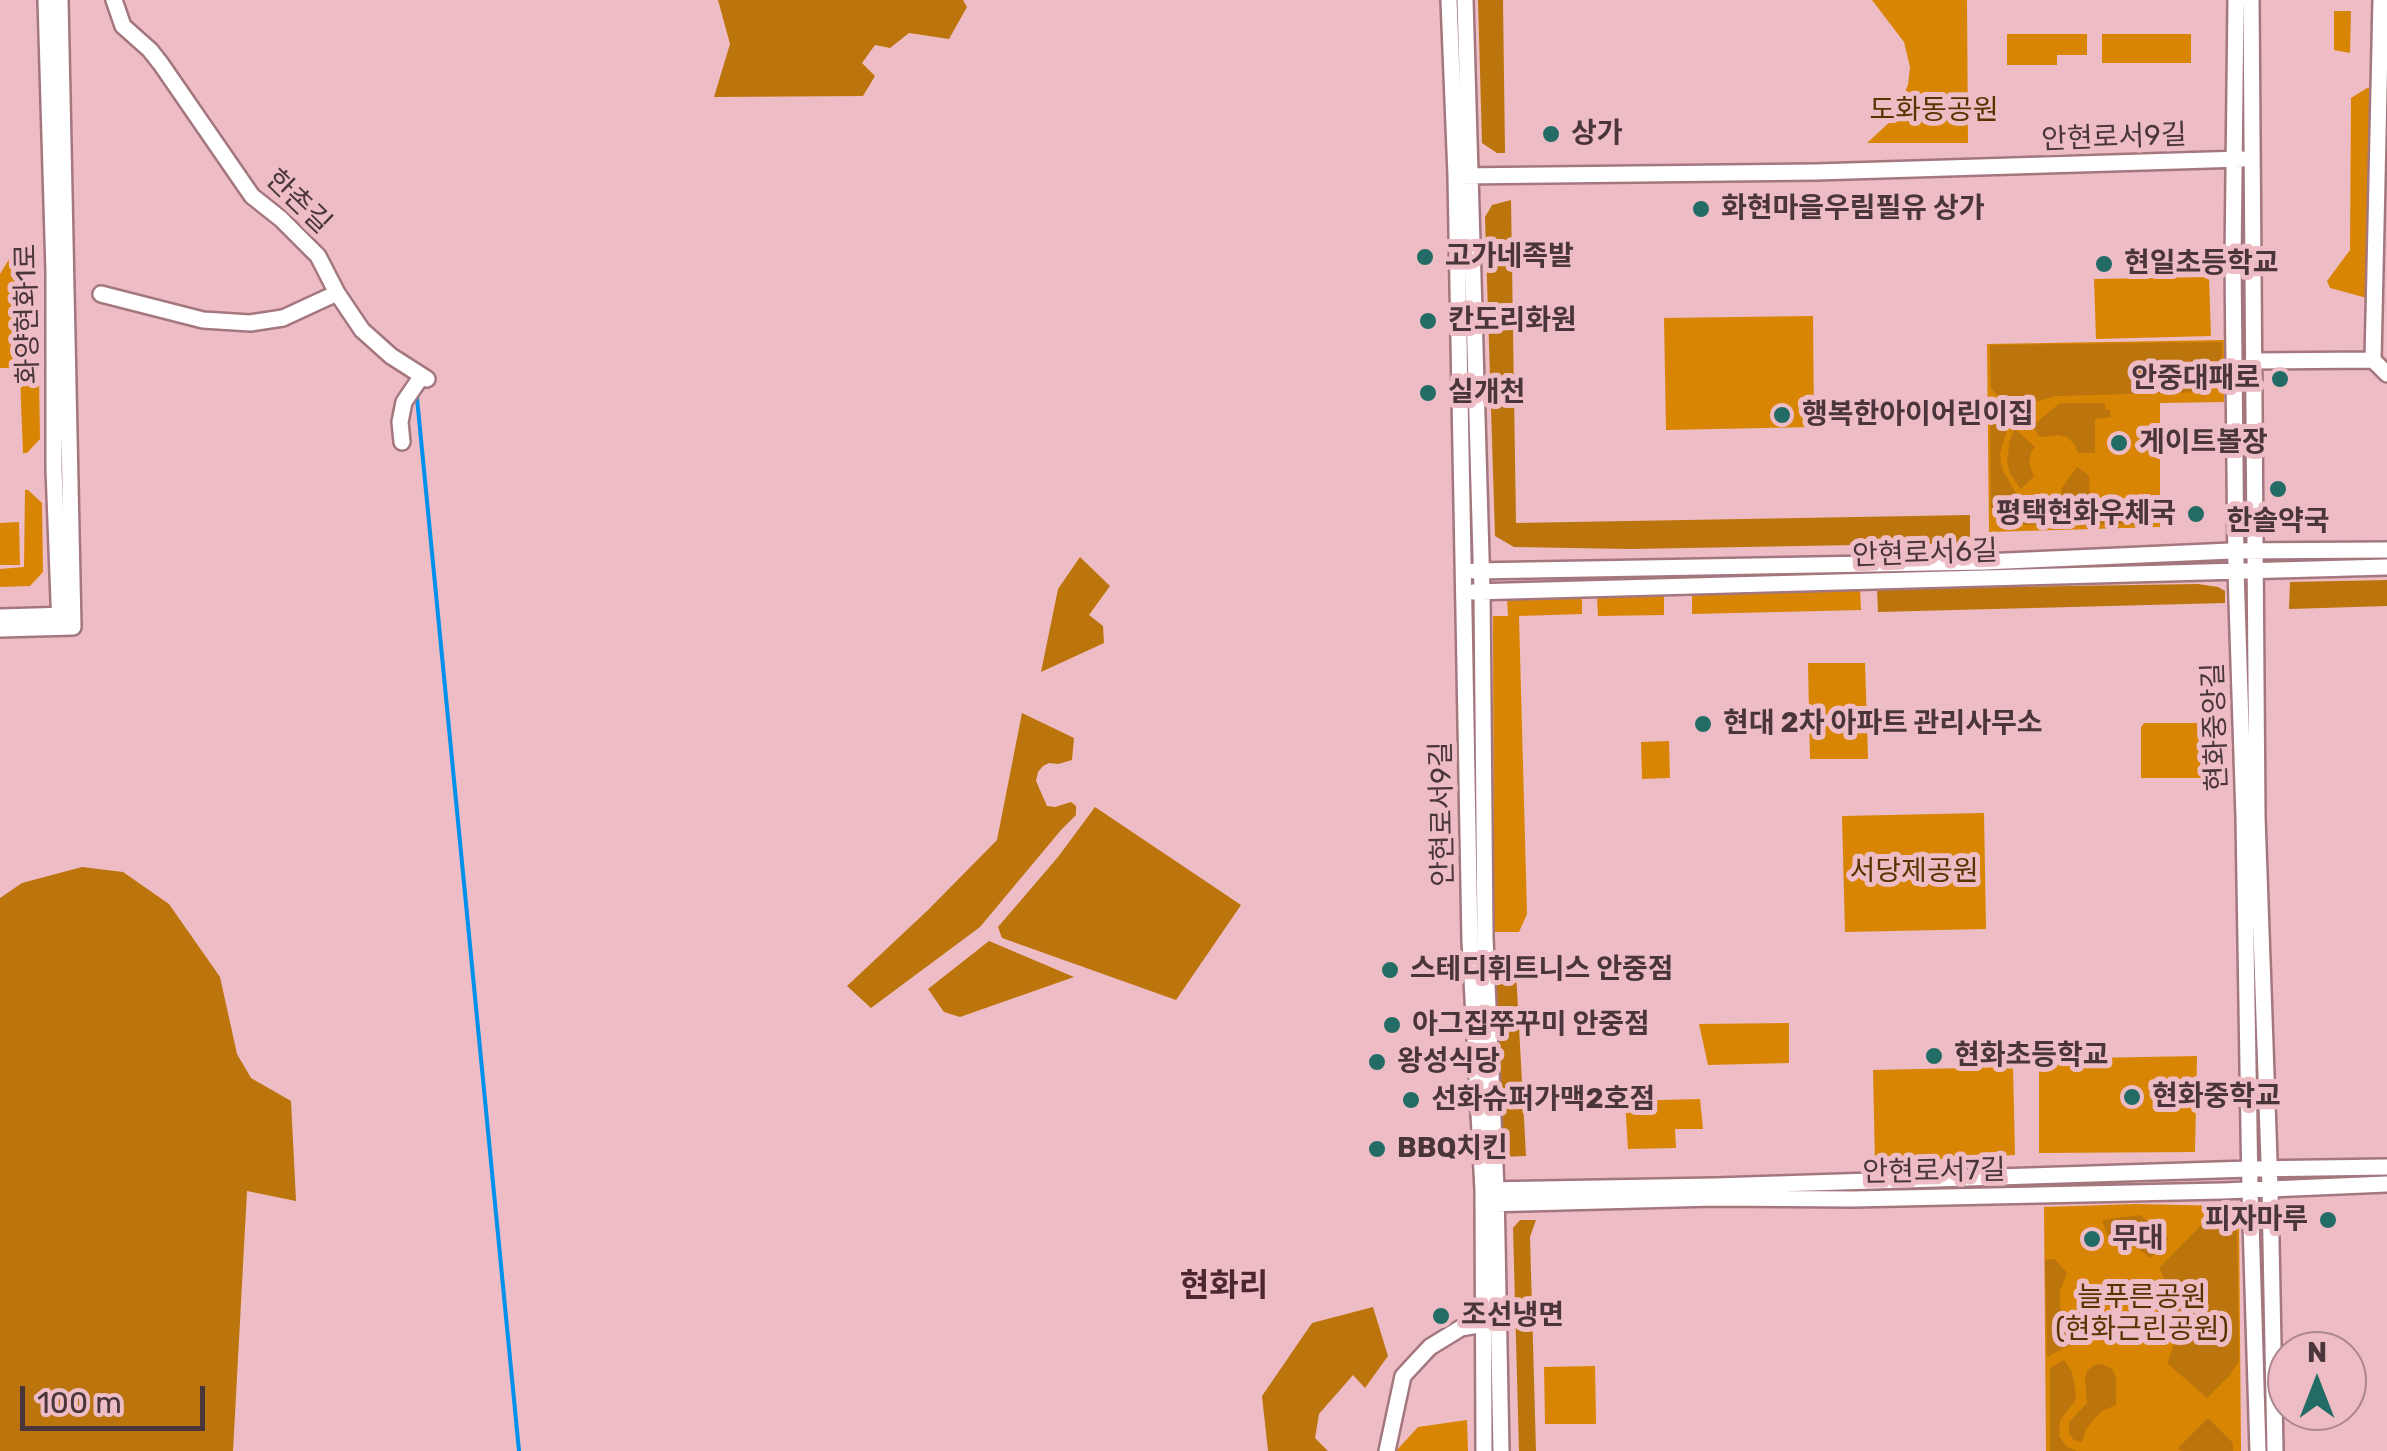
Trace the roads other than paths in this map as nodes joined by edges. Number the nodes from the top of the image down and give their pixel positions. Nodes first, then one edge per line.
1 (46, 0) edge
2 (60, 0) edge
3 (114, 0) edge
4 (1449, 0) edge
5 (1465, 0) edge
6 (2236, 0) edge
7 (2251, 0) edge
8 (2381, 0) edge
9 (2252, 159) junction
10 (2234, 160) junction
11 (1463, 176) junction
12 (337, 293) junction
13 (101, 294) dead end
14 (2373, 360) junction
15 (2253, 361) junction
16 (2387, 374) edge
17 (402, 442) dead end
18 (2387, 550) edge
19 (2236, 551) junction
20 (2254, 551) junction
21 (2387, 568) edge
22 (2254, 569) junction
23 (2236, 570) junction
24 (1472, 571) junction
25 (1482, 591) junction
26 (1464, 592) junction
27 (0, 616) edge
28 (66, 621) junction
29 (0, 629) edge
30 (2387, 1167) edge
31 (2249, 1169) junction
32 (2270, 1169) junction
33 (2387, 1184) edge
34 (2270, 1189) junction
35 (2250, 1190) junction
36 (1489, 1197) junction
37 (1489, 1322) junction
38 (1387, 1451) edge
39 (1484, 1451) edge
40 (1501, 1451) edge
41 (2258, 1451) edge
42 (2275, 1451) edge

1 - 28 street, 화양현화1로
2 - 28 street, 화양현화1로
3 - 12 street, 한촌길
4 - 11 street, 안현로서9길
5 - 11 street
6 - 10 street, 현화중앙길
7 - 9 street
8 - 14 street
9 - 10 street, 안현로서9길
9 - 15 street
10 - 11 street, 안현로서9길
10 - 19 street, 현화중앙길
11 - 24 street, 안현로서9길
12 - 13 street
12 - 17 street, 한촌길
14 - 15 street
14 - 16 street
15 - 20 street
18 - 20 street, 안현로서6길
19 - 20 street, 안현로서6길
19 - 23 street, 현화중앙길
19 - 24 street, 안현로서6길
20 - 22 street
21 - 22 street, 안현로서6길
22 - 23 street, 안현로서6길
22 - 32 street
23 - 25 street, 안현로서6길
23 - 31 street, 현화중앙길
24 - 25 street
24 - 26 street, 안현로서9길
25 - 26 street, 안현로서6길
25 - 36 street
26 - 36 street, 안현로서9길
27 - 28 street
28 - 29 street
30 - 32 street, 안현로서7길
31 - 32 street, 안현로서7길
31 - 35 street, 현화중앙길
31 - 36 street, 안현로서7길
32 - 34 street
33 - 34 street, 안현로서7길
34 - 35 street, 안현로서7길
34 - 42 street
35 - 36 street, 안현로서7길
35 - 41 street, 현화중앙길
36 - 37 street, 안현로서9길
37 - 38 street
37 - 39 street, 안현로서9길
37 - 40 street

